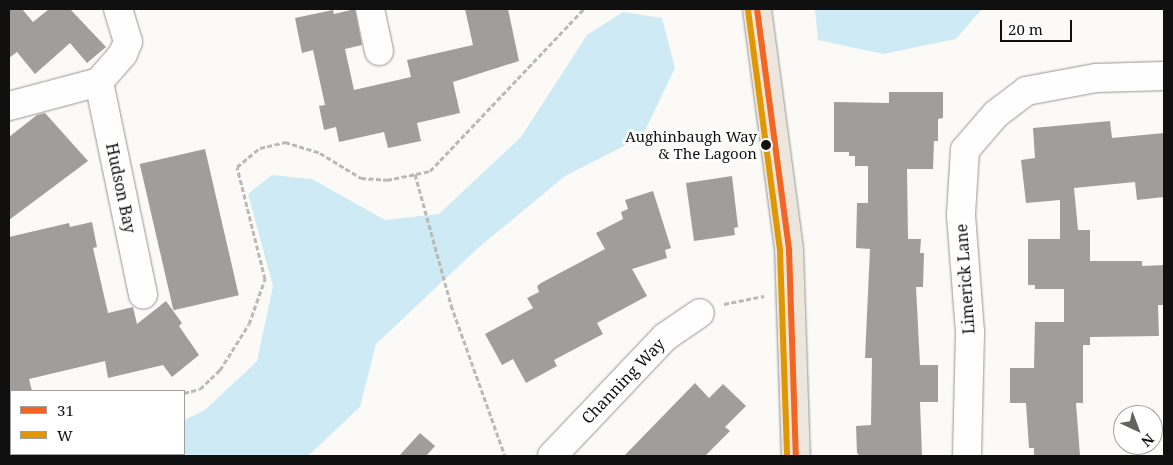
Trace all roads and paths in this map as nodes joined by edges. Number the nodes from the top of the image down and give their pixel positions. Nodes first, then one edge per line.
1 (118, 9) edge
2 (370, 9) edge
3 (584, 9) edge
4 (757, 9) edge
5 (379, 51) dead end
6 (1164, 76) edge
7 (99, 82) junction
8 (9, 106) edge
9 (415, 174) junction
10 (792, 293) junction
11 (143, 294) dead end
12 (700, 313) joint
13 (185, 393) edge
14 (505, 456) edge
15 (552, 456) edge
16 (796, 456) edge
17 (967, 456) edge

1 - 7 street
2 - 5 street
3 - 9 path
4 - 10 main road
6 - 17 street, Limerick Lane
7 - 8 street
7 - 11 street, Hudson Bay
9 - 13 path
9 - 14 path
10 - 12 path
10 - 16 main road
12 - 15 street, Channing Way

